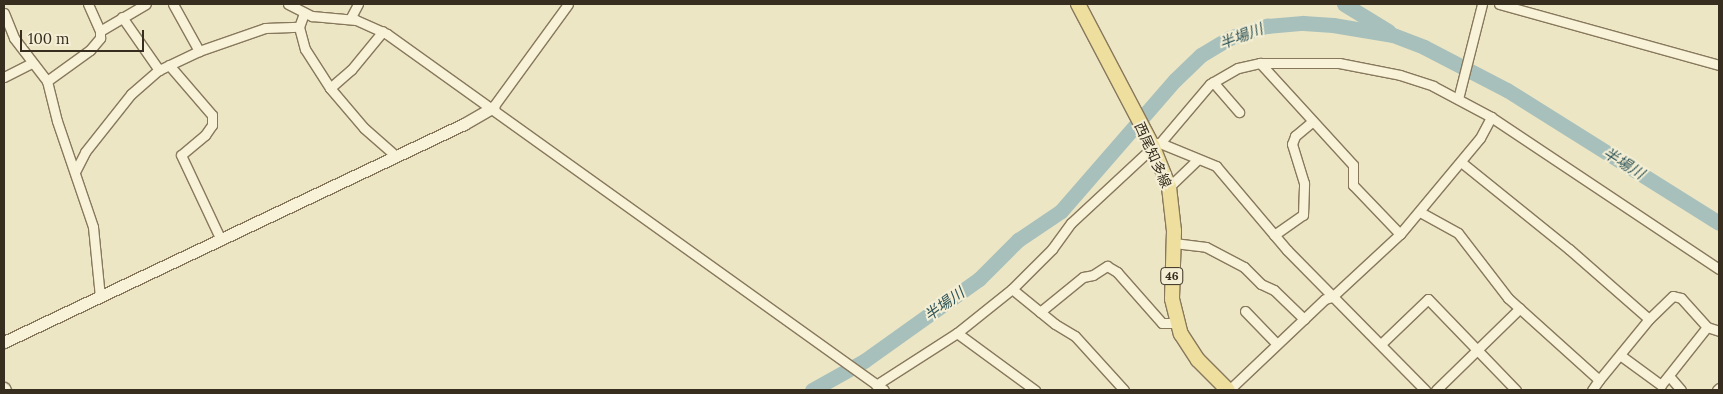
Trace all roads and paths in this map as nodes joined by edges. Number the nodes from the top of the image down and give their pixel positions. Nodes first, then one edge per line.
1 (88, 4) edge
2 (146, 4) edge
3 (173, 4) edge
4 (288, 4) edge
5 (358, 4) edge
6 (568, 4) edge
7 (1078, 4) edge
8 (1482, 4) edge
9 (1499, 4) edge
10 (304, 13) junction
11 (4, 14) edge
12 (122, 17) junction
13 (350, 19) junction
14 (299, 27) junction
15 (100, 31) junction
16 (383, 32) junction
17 (199, 51) junction
18 (32, 62) junction
19 (1260, 63) junction
20 (1719, 65) edge
21 (169, 66) junction
22 (159, 70) junction
23 (4, 76) edge
24 (47, 81) junction
25 (1213, 82) junction
26 (330, 88) junction
27 (1458, 97) junction
28 (493, 107) junction
29 (1238, 112) dead end
30 (1491, 117) junction
31 (1313, 121) junction
32 (1153, 142) junction
33 (396, 156) junction
34 (1197, 160) junction
35 (1461, 162) junction
36 (76, 170) junction
37 (1169, 187) junction
38 (1420, 212) junction
39 (1400, 234) junction
40 (1274, 236) junction
41 (221, 240) junction
42 (1174, 243) junction
43 (1719, 269) edge
44 (1012, 288) junction
45 (100, 297) junction
46 (1332, 297) junction
47 (1520, 308) junction
48 (1245, 311) dead end
49 (1040, 312) junction
50 (1304, 319) junction
51 (1649, 319) junction
52 (1177, 323) junction
53 (1707, 327) junction
54 (1719, 331) edge
55 (957, 333) junction
56 (4, 342) edge
57 (1277, 344) junction
58 (1381, 344) junction
59 (1476, 350) junction
60 (1620, 355) junction
61 (1669, 376) junction
62 (1599, 380) junction
63 (877, 385) edge
64 (1035, 390) edge
65 (1124, 390) edge
66 (1228, 390) edge
67 (1426, 390) edge
68 (1436, 390) edge
69 (1516, 390) edge
70 (1592, 390) edge
71 (1681, 390) edge

1 - 15 street
2 - 12 street
3 - 17 street
4 - 10 street
5 - 13 street
6 - 28 street
7 - 32 main road, 西尾知多線 / 46
8 - 27 street
9 - 20 street
10 - 13 street
10 - 14 street
11 - 18 street
12 - 15 street
12 - 22 street
13 - 16 street
14 - 17 street
14 - 26 street
15 - 24 street
16 - 26 street
16 - 28 street
17 - 21 street
18 - 23 street
18 - 24 street
19 - 25 street
19 - 27 street
19 - 31 street
21 - 22 street
21 - 41 street
22 - 36 street
24 - 36 street
25 - 29 street
25 - 32 street
26 - 33 street
27 - 30 street
28 - 33 street
28 - 63 street
30 - 35 street
30 - 43 street
31 - 39 street
31 - 40 street
32 - 34 street
32 - 37 main road, 西尾知多線 / 46
32 - 44 street
33 - 41 street
34 - 37 street
34 - 40 street
35 - 38 street
35 - 51 street
36 - 45 street
37 - 42 main road, 西尾知多線 / 46
38 - 39 street
38 - 47 street
39 - 46 street
40 - 46 street
41 - 45 street
42 - 50 street
42 - 52 main road, 西尾知多線 / 46
44 - 49 street
44 - 55 street
45 - 56 street
46 - 50 street
46 - 58 street
47 - 59 street
47 - 62 street
48 - 57 street
49 - 52 street
49 - 65 street
50 - 57 street
51 - 53 street
51 - 60 street
52 - 66 main road, 西尾知多線 / 46
53 - 54 street
53 - 61 street
55 - 63 street
55 - 64 street
57 - 66 street
58 - 59 street
58 - 67 street
59 - 68 street
59 - 69 street
60 - 61 street
60 - 62 street
61 - 71 street
62 - 70 street

